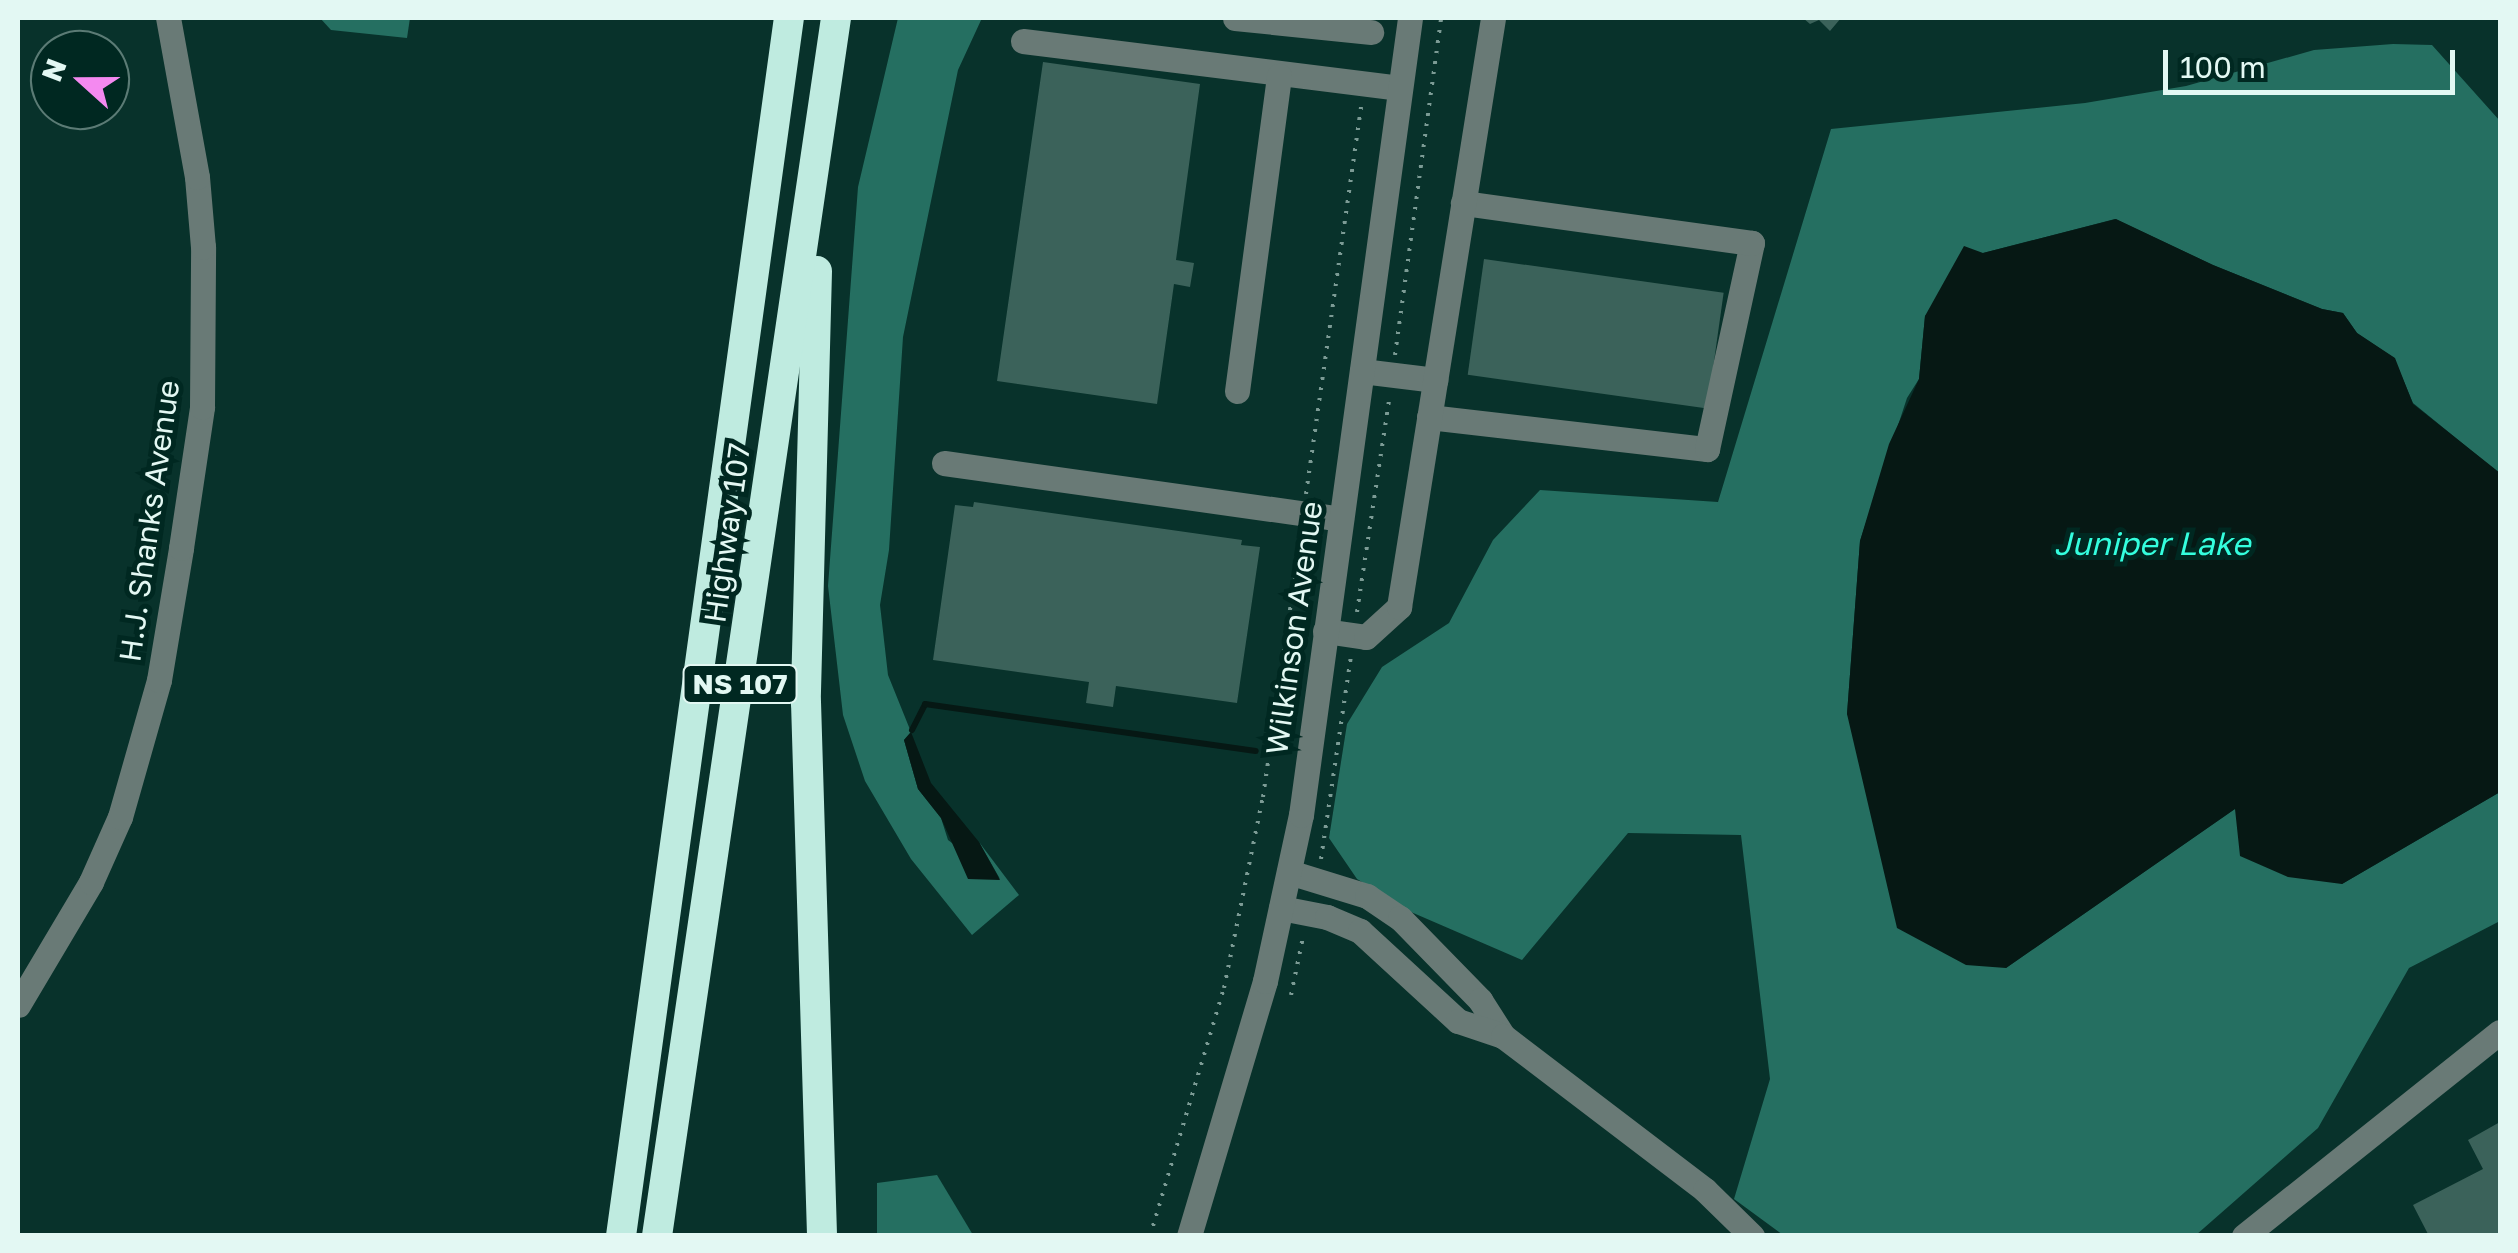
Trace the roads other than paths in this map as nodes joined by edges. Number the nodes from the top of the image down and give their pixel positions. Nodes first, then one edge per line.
1 (168, 18) edge
2 (789, 18) edge
3 (836, 18) edge
4 (1235, 18) edge
5 (1410, 18) edge
6 (1493, 18) edge
7 (1371, 32) dead end
8 (1023, 41) dead end
9 (1279, 76) junction
10 (1398, 88) junction
11 (821, 133) junction
12 (1463, 203) junction
13 (1362, 371) junction
14 (1435, 380) junction
15 (1237, 390) dead end
16 (1429, 418) junction
17 (944, 463) dead end
18 (1341, 519) junction
19 (1325, 631) junction
20 (1290, 872) junction
21 (1282, 908) junction
22 (18, 1005) edge
23 (2500, 1032) edge
24 (1504, 1036) junction
25 (620, 1236) edge
26 (657, 1236) edge
27 (822, 1236) edge
28 (1189, 1236) edge
29 (1752, 1236) edge
30 (2244, 1236) edge

1 - 22 street, H.J. Shanks Avenue
2 - 25 highway, Highway 107 / NS 107
3 - 11 highway, Highway 107 / NS 107
4 - 7 street
5 - 10 street, Wilkinson Avenue
6 - 12 street
8 - 9 street
9 - 10 street
9 - 15 street
10 - 13 street, Wilkinson Avenue
11 - 26 highway, Highway 107 / NS 107
11 - 27 highway
12 - 14 street
12 - 16 street
13 - 14 street
13 - 18 street, Wilkinson Avenue
14 - 16 street
16 - 19 street
17 - 18 street
18 - 19 street, Wilkinson Avenue
19 - 20 street, Wilkinson Avenue
20 - 21 street, Wilkinson Avenue
20 - 24 street
21 - 24 street
21 - 28 street, Wilkinson Avenue
23 - 30 street
24 - 29 street

